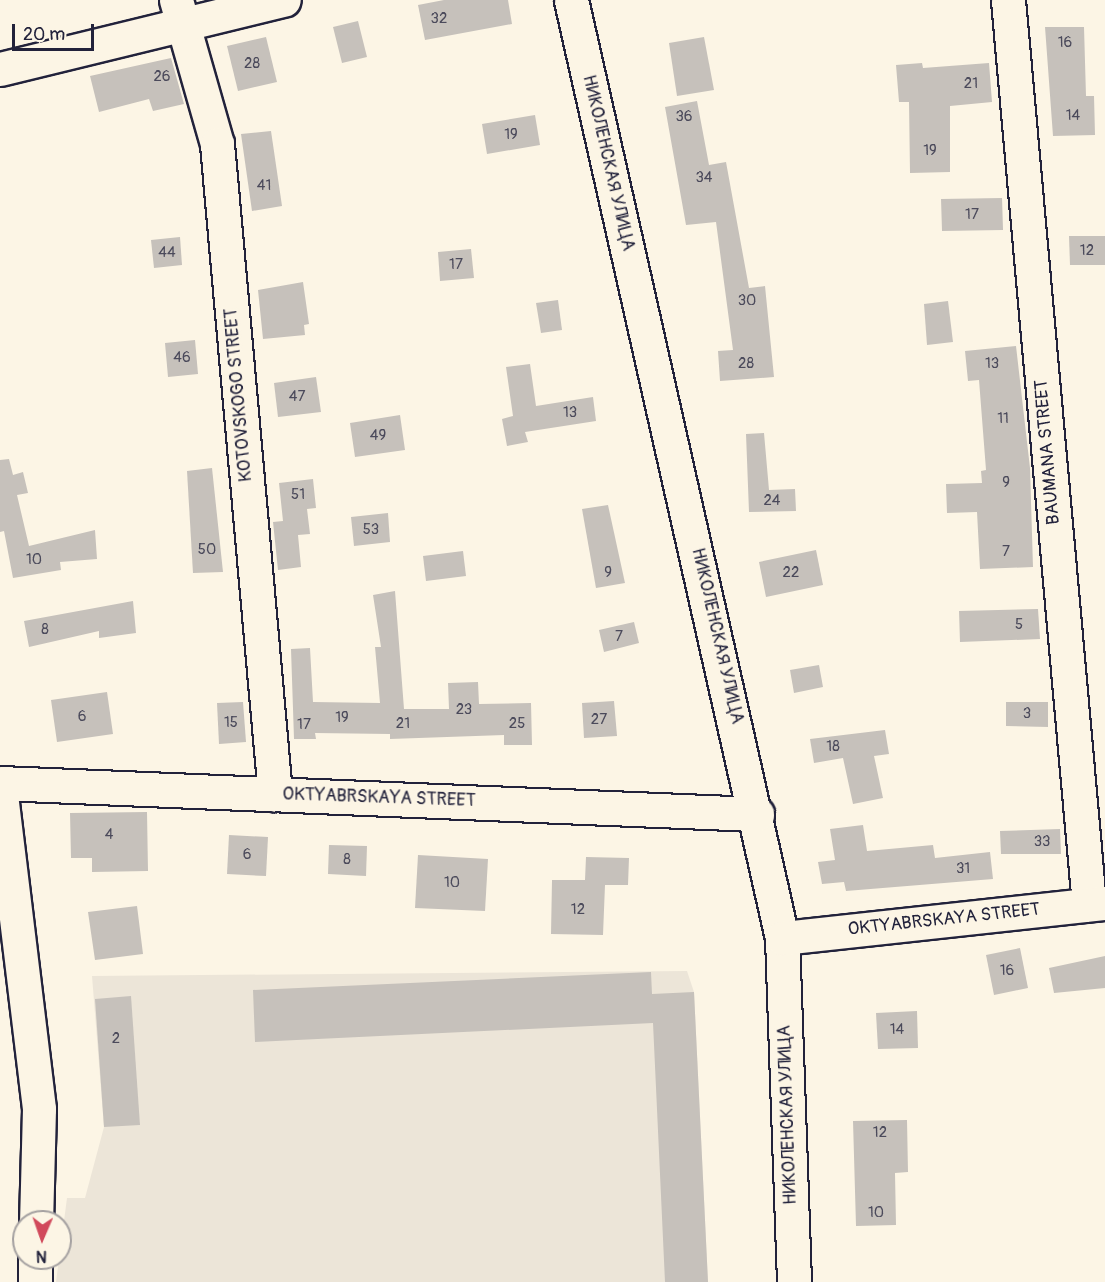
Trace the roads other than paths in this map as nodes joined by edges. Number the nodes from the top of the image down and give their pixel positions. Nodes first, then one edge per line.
1 (284, 0) edge
2 (571, 0) edge
3 (1008, 0) edge
4 (180, 12) edge
5 (0, 69) edge
6 (0, 785) edge
7 (274, 794) junction
8 (757, 814) junction
9 (1097, 903) edge
10 (782, 938) junction
11 (36, 1210) edge
12 (794, 1282) edge

1 - 4 street
2 - 8 street, НИКОЛЕНСКАЯ УЛИЦА
3 - 9 street, BAUMANA STREET
4 - 5 street
4 - 7 street, KOTOVSKOGO STREET
6 - 7 street, OKTYABRSKAYA STREET
6 - 11 street
7 - 8 street, OKTYABRSKAYA STREET
8 - 10 street, НИКОЛЕНСКАЯ УЛИЦА
9 - 10 street, OKTYABRSKAYA STREET
10 - 12 street, НИКОЛЕНСКАЯ УЛИЦА

